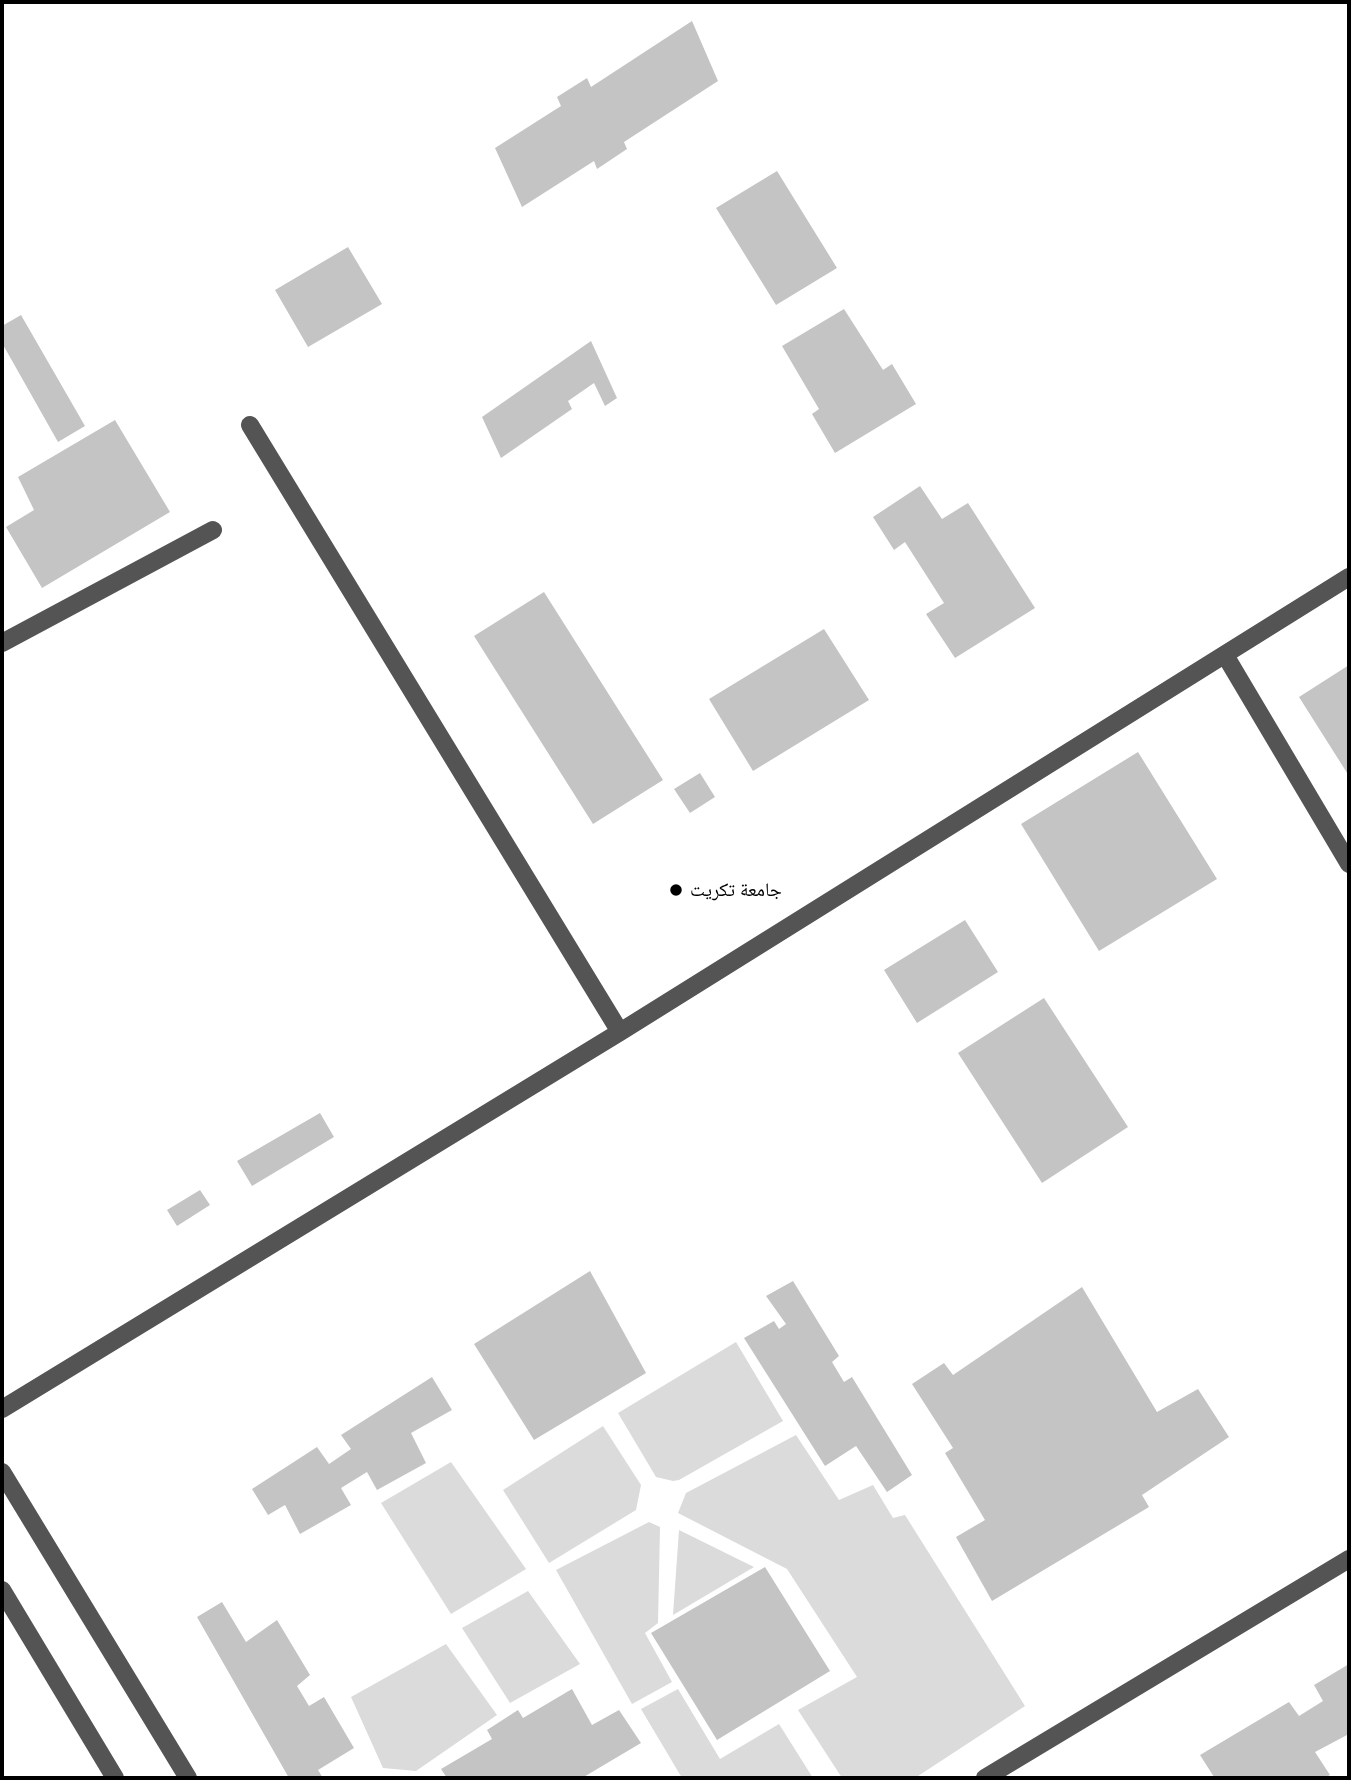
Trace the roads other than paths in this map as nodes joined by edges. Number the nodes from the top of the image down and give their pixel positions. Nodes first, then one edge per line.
1 (250, 425) dead end
2 (214, 530) dead end
3 (1349, 577) edge
4 (2, 643) edge
5 (1224, 655) junction
6 (1349, 864) edge
7 (621, 1032) junction
8 (2, 1409) edge
9 (2, 1472) edge
10 (1349, 1559) edge
11 (2, 1590) edge
12 (115, 1778) edge
13 (188, 1778) edge
14 (985, 1778) edge

1 - 7 street
2 - 4 street
3 - 5 street
5 - 6 street
5 - 7 street
7 - 8 street
9 - 13 street
10 - 14 street
11 - 12 street

